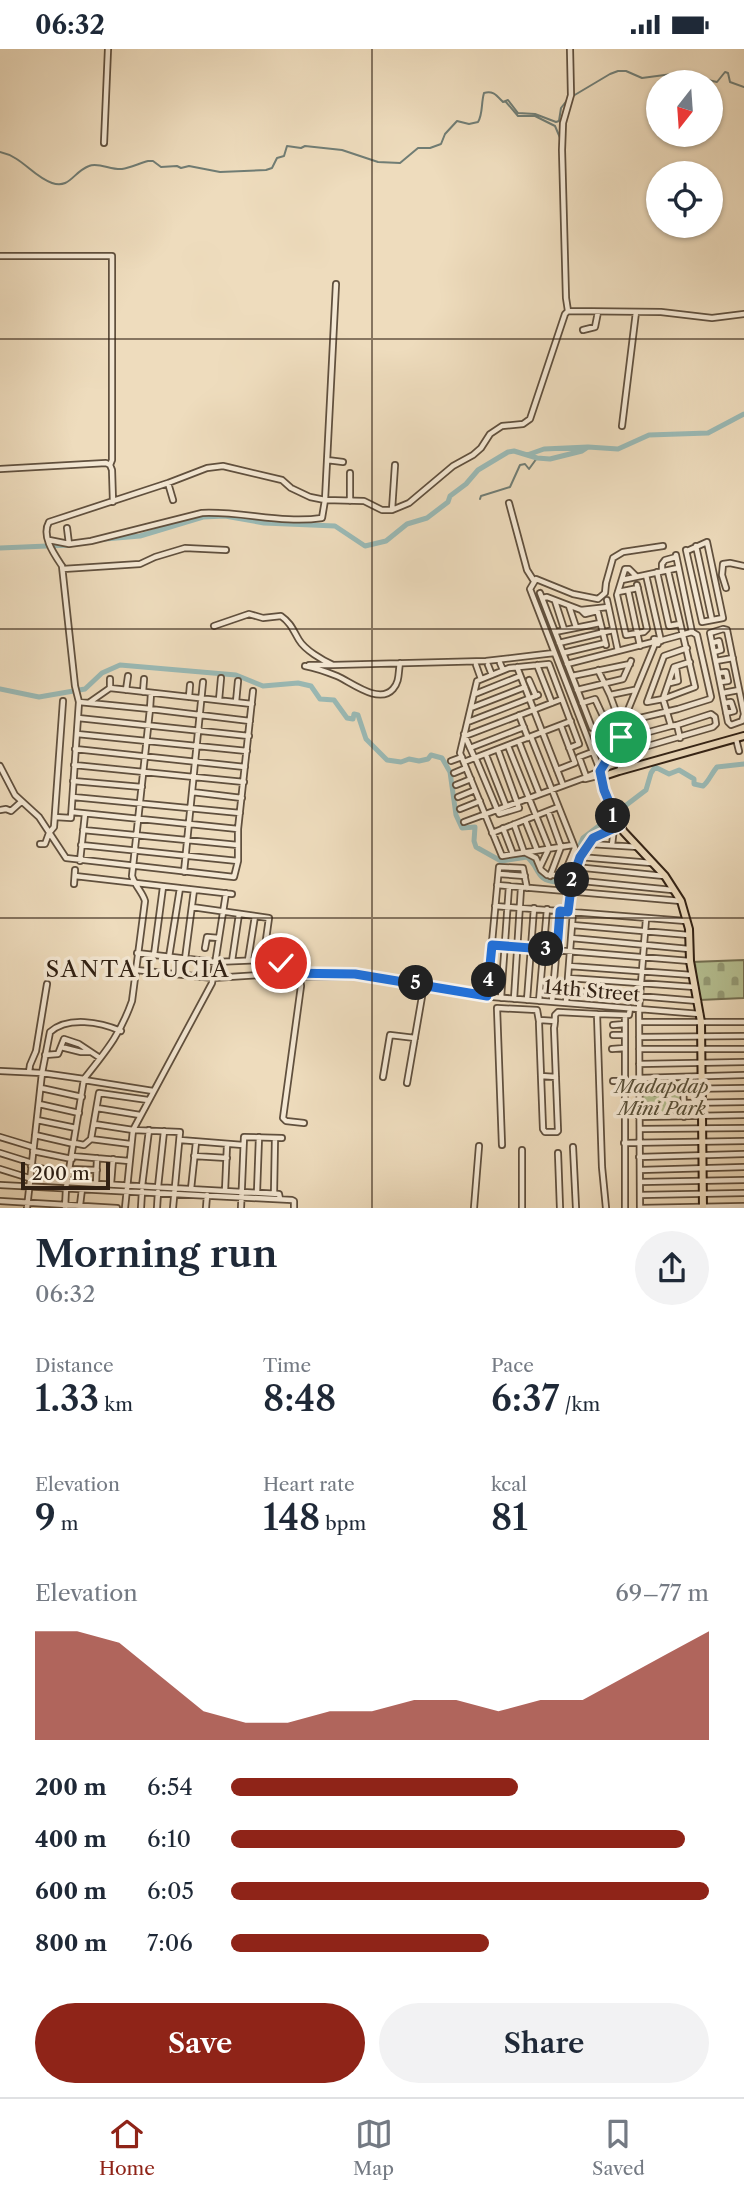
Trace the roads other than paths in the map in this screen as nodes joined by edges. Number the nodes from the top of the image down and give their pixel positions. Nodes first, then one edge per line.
1 (107, 49) edge
2 (570, 49) edge
3 (104, 142) dead end
4 (0, 256) edge
5 (336, 284) dead end
6 (568, 311) junction
7 (598, 312) junction
8 (636, 312) junction
9 (744, 314) edge
10 (583, 330) dead end
11 (622, 426) dead end
12 (327, 460) junction
13 (343, 462) dead end
14 (110, 465) junction
15 (395, 465) dead end
16 (0, 469) edge
17 (350, 473) dead end
18 (169, 484) junction
19 (325, 500) junction
20 (173, 501) dead end
21 (350, 501) junction
22 (113, 502) junction
23 (509, 503) dead end
24 (392, 510) junction
25 (67, 529) dead end
26 (49, 542) junction
27 (69, 544) junction
28 (663, 546) dead end
29 (696, 546) junction
30 (226, 549) dead end
31 (744, 566) edge
32 (678, 568) junction
33 (62, 569) junction
34 (662, 571) junction
35 (646, 575) junction
36 (636, 576) junction
37 (703, 576) junction
38 (534, 580) junction
39 (622, 580) junction
40 (715, 581) junction
41 (694, 582) junction
42 (705, 586) junction
43 (683, 587) junction
44 (726, 588) dead end
45 (628, 590) junction
46 (696, 591) junction
47 (617, 592) junction
48 (555, 600) junction
49 (607, 600) dead end
50 (569, 605) junction
51 (608, 607) junction
52 (597, 610) junction
53 (712, 620) junction
54 (600, 623) junction
55 (680, 624) junction
56 (214, 626) dead end
57 (576, 628) junction
58 (564, 630) junction
59 (613, 630) junction
60 (555, 632) junction
61 (692, 632) junction
62 (602, 633) junction
63 (638, 634) junction
64 (682, 635) junction
65 (657, 642) junction
66 (559, 643) junction
67 (640, 646) junction
68 (687, 648) junction
69 (618, 651) junction
70 (554, 653) junction
71 (562, 653) junction
72 (733, 658) junction
73 (716, 661) junction
74 (400, 663) junction
75 (500, 663) dead end
76 (690, 663) junction
77 (568, 664) junction
78 (333, 665) junction
79 (488, 665) dead end
80 (537, 665) junction
81 (476, 666) dead end
82 (676, 666) junction
83 (517, 667) junction
84 (503, 670) junction
85 (598, 670) junction
86 (492, 675) junction
87 (128, 676) dead end
88 (520, 676) junction
89 (572, 676) junction
90 (221, 678) dead end
91 (719, 678) junction
92 (110, 679) dead end
93 (144, 679) dead end
94 (481, 679) junction
95 (530, 680) dead end
96 (707, 680) junction
97 (238, 681) dead end
98 (203, 682) dead end
99 (604, 683) junction
100 (669, 684) junction
101 (190, 685) dead end
102 (525, 687) junction
103 (110, 688) junction
104 (577, 689) junction
105 (635, 689) junction
106 (739, 689) junction
107 (126, 690) junction
108 (253, 691) dead end
109 (143, 692) junction
110 (152, 693) junction
111 (723, 693) junction
112 (474, 695) junction
113 (610, 695) junction
114 (189, 697) junction
115 (202, 698) junction
116 (529, 698) junction
117 (563, 699) junction
118 (663, 699) junction
119 (219, 700) junction
120 (62, 701) dead end
121 (79, 702) junction
122 (236, 702) junction
123 (89, 703) junction
124 (552, 703) junction
125 (582, 703) junction
126 (252, 704) junction
127 (150, 709) junction
128 (470, 709) junction
129 (534, 710) junction
130 (667, 712) junction
131 (200, 715) junction
132 (519, 715) junction
133 (610, 716) junction
134 (78, 718) junction
135 (620, 720) junction
136 (250, 721) junction
137 (571, 721) junction
138 (467, 722) junction
139 (148, 725) junction
140 (561, 726) junction
141 (671, 726) junction
142 (524, 727) junction
143 (198, 731) junction
144 (542, 733) junction
145 (76, 734) junction
146 (465, 735) junction
147 (249, 736) junction
148 (744, 736) edge
149 (530, 738) junction
150 (680, 738) junction
151 (736, 739) junction
152 (146, 741) junction
153 (670, 741) junction
154 (519, 742) junction
155 (615, 744) junction
156 (197, 746) junction
157 (508, 746) junction
158 (470, 748) junction
159 (569, 748) junction
160 (75, 749) junction
161 (498, 750) junction
162 (612, 750) junction
163 (247, 751) junction
164 (594, 751) junction
165 (739, 751) dead end
166 (486, 755) junction
167 (145, 756) junction
168 (475, 759) junction
169 (463, 760) junction
170 (451, 761) dead end
171 (195, 762) junction
172 (74, 765) junction
173 (0, 766) edge
174 (245, 767) junction
175 (466, 768) junction
176 (620, 769) junction
177 (557, 770) junction
178 (143, 772) junction
179 (454, 773) dead end
180 (589, 776) junction
181 (601, 776) junction
182 (193, 777) junction
183 (471, 779) junction
184 (73, 781) junction
185 (244, 782) junction
186 (456, 785) dead end
187 (563, 785) junction
188 (142, 787) junction
189 (551, 789) junction
190 (475, 790) junction
191 (192, 792) junction
192 (540, 794) junction
193 (73, 797) junction
194 (458, 797) dead end
195 (529, 797) junction
196 (242, 798) junction
197 (480, 801) junction
198 (518, 801) junction
199 (21, 802) junction
200 (140, 802) junction
201 (506, 806) junction
202 (558, 807) junction
203 (190, 808) junction
204 (460, 809) dead end
205 (0, 810) edge
206 (496, 810) junction
207 (548, 811) junction
208 (72, 812) junction
209 (240, 813) junction
210 (85, 814) junction
211 (485, 814) junction
212 (536, 815) junction
213 (55, 817) junction
214 (138, 819) junction
215 (525, 820) junction
216 (464, 822) dead end
217 (189, 824) junction
218 (514, 824) junction
219 (490, 826) junction
220 (503, 828) junction
221 (238, 829) junction
222 (481, 829) dead end
223 (619, 829) junction
224 (83, 830) junction
225 (49, 831) junction
226 (136, 835) junction
227 (493, 835) junction
228 (485, 840) dead end
229 (188, 841) junction
230 (40, 844) dead end
231 (590, 844) junction
232 (81, 845) junction
233 (238, 845) junction
234 (573, 845) junction
235 (612, 845) junction
236 (561, 846) junction
237 (623, 846) junction
238 (549, 848) junction
239 (639, 848) junction
240 (537, 850) junction
241 (135, 851) junction
242 (524, 852) junction
243 (513, 854) junction
244 (186, 856) junction
245 (580, 857) junction
246 (80, 861) junction
247 (238, 861) junction
248 (652, 863) junction
249 (133, 866) junction
250 (540, 867) junction
251 (575, 867) junction
252 (184, 872) junction
253 (550, 876) junction
254 (665, 876) junction
255 (572, 880) junction
256 (134, 883) junction
257 (74, 884) dead end
258 (147, 884) junction
259 (497, 885) junction
260 (509, 886) junction
261 (163, 887) junction
262 (180, 888) junction
263 (524, 888) junction
264 (194, 890) junction
265 (672, 890) junction
266 (570, 891) junction
267 (145, 901) junction
268 (681, 901) junction
269 (495, 906) junction
270 (192, 907) junction
271 (508, 907) junction
272 (520, 908) junction
273 (534, 908) junction
274 (547, 909) junction
275 (560, 911) junction
276 (224, 912) junction
277 (570, 912) junction
278 (239, 914) junction
279 (255, 916) junction
280 (646, 919) junction
281 (687, 922) junction
282 (572, 925) junction
283 (645, 932) junction
284 (689, 935) junction
285 (219, 938) junction
286 (571, 938) junction
287 (282, 941) dead end
288 (492, 945) junction
289 (644, 945) junction
290 (505, 946) junction
291 (518, 947) junction
292 (205, 948) dead end
293 (531, 948) junction
294 (544, 949) junction
295 (689, 949) junction
296 (557, 950) junction
297 (570, 951) junction
298 (137, 953) junction
299 (154, 955) junction
300 (169, 957) junction
301 (643, 957) junction
302 (185, 959) junction
303 (248, 960) junction
304 (264, 960) junction
305 (232, 961) junction
306 (690, 961) junction
307 (215, 962) junction
308 (569, 966) junction
309 (135, 970) junction
310 (642, 970) junction
311 (300, 974) junction
312 (261, 975) junction
313 (281, 975) junction
314 (692, 975) junction
315 (214, 978) junction
316 (568, 978) junction
317 (640, 983) junction
318 (47, 984) dead end
319 (424, 985) junction
320 (695, 987) junction
321 (566, 990) junction
322 (484, 996) junction
323 (639, 996) junction
324 (500, 998) junction
325 (514, 999) junction
326 (527, 1000) junction
327 (539, 1000) junction
328 (698, 1001) junction
329 (552, 1002) junction
330 (565, 1003) junction
331 (630, 1009) junction
332 (639, 1009) junction
333 (597, 1014) junction
334 (700, 1014) junction
335 (625, 1015) junction
336 (539, 1021) junction
337 (555, 1021) junction
338 (639, 1022) junction
339 (701, 1022) junction
340 (744, 1022) edge
341 (625, 1024) junction
342 (613, 1025) dead end
343 (121, 1031) junction
344 (613, 1035) dead end
345 (625, 1035) junction
346 (702, 1036) junction
347 (744, 1036) edge
348 (639, 1037) junction
349 (415, 1038) junction
350 (625, 1048) junction
351 (612, 1049) dead end
352 (639, 1049) junction
353 (744, 1049) edge
354 (702, 1050) junction
355 (45, 1055) junction
356 (100, 1058) junction
357 (744, 1062) edge
358 (702, 1063) junction
359 (639, 1064) junction
360 (0, 1071) edge
361 (29, 1073) junction
362 (42, 1073) junction
363 (702, 1075) junction
364 (744, 1075) edge
365 (541, 1076) junction
366 (383, 1077) dead end
367 (556, 1077) junction
368 (683, 1077) junction
369 (639, 1078) junction
370 (84, 1079) junction
371 (613, 1081) dead end
372 (624, 1081) junction
373 (407, 1083) dead end
374 (41, 1088) junction
375 (744, 1088) edge
376 (684, 1089) junction
377 (702, 1089) junction
378 (153, 1091) junction
379 (82, 1097) junction
380 (148, 1100) junction
381 (702, 1101) junction
382 (744, 1101) edge
383 (684, 1103) junction
384 (39, 1104) junction
385 (97, 1108) junction
386 (79, 1113) junction
387 (140, 1115) junction
388 (702, 1115) junction
389 (744, 1115) edge
390 (639, 1117) junction
391 (684, 1117) junction
392 (37, 1120) junction
393 (304, 1123) dead end
394 (94, 1124) junction
395 (76, 1128) junction
396 (702, 1128) junction
397 (744, 1128) edge
398 (133, 1129) junction
399 (639, 1129) junction
400 (149, 1130) junction
401 (164, 1131) junction
402 (35, 1135) junction
403 (0, 1137) edge
404 (259, 1137) junction
405 (275, 1138) junction
406 (282, 1138) dead end
407 (92, 1139) junction
408 (180, 1140) junction
409 (744, 1141) edge
410 (196, 1142) junction
411 (703, 1142) junction
412 (74, 1143) junction
413 (624, 1143) junction
414 (640, 1143) junction
415 (131, 1144) junction
416 (227, 1145) junction
417 (243, 1145) junction
418 (502, 1145) dead end
419 (479, 1146) dead end
420 (573, 1147) dead end
421 (33, 1149) junction
422 (522, 1150) dead end
423 (0, 1153) edge
424 (558, 1153) dead end
425 (744, 1154) edge
426 (703, 1155) junction
427 (194, 1156) junction
428 (639, 1157) junction
429 (72, 1158) junction
430 (97, 1158) junction
431 (227, 1158) junction
432 (113, 1159) junction
433 (129, 1161) junction
434 (32, 1164) junction
435 (744, 1167) edge
436 (702, 1168) junction
437 (0, 1169) edge
438 (97, 1170) junction
439 (640, 1170) junction
440 (69, 1172) junction
441 (744, 1180) edge
442 (30, 1181) junction
443 (702, 1181) junction
444 (640, 1182) junction
445 (96, 1184) junction
446 (111, 1184) junction
447 (0, 1185) edge
448 (67, 1186) junction
449 (127, 1188) junction
450 (82, 1189) junction
451 (142, 1189) junction
452 (158, 1189) junction
453 (191, 1189) junction
454 (174, 1190) junction
455 (225, 1191) junction
456 (257, 1192) junction
457 (207, 1193) junction
458 (744, 1193) edge
459 (241, 1194) junction
460 (703, 1194) junction
461 (640, 1195) junction
462 (274, 1196) junction
463 (259, 1199) junction
464 (0, 1201) edge
465 (28, 1205) edge
466 (80, 1205) junction
467 (65, 1206) edge
468 (744, 1206) edge
469 (703, 1207) edge
470 (117, 1208) edge
471 (125, 1208) edge
472 (141, 1208) edge
473 (157, 1208) edge
474 (173, 1208) edge
475 (206, 1208) edge
476 (241, 1208) edge
477 (259, 1208) edge
478 (273, 1208) edge
479 (294, 1208) edge
480 (474, 1208) edge
481 (522, 1208) edge
482 (560, 1208) edge
483 (576, 1208) edge
484 (606, 1208) edge
485 (625, 1208) edge
486 (640, 1208) edge

1 - 3 street
2 - 6 street
4 - 14 street
5 - 12 street
6 - 7 street
6 - 24 street
7 - 8 street
7 - 10 street
8 - 9 street
8 - 11 street
12 - 13 street
12 - 19 street
14 - 16 street
14 - 22 street
15 - 24 street
17 - 21 street
18 - 19 street
18 - 20 street
18 - 22 street
19 - 21 street
19 - 27 street
21 - 24 street
22 - 26 street
23 - 38 street
25 - 27 street
26 - 27 street
26 - 33 street
28 - 38 street
29 - 37 street
29 - 40 street
29 - 41 street
30 - 33 street
31 - 44 street
32 - 34 street
32 - 34 street
32 - 43 street
33 - 121 street
34 - 35 street
34 - 55 street
34 - 55 street
35 - 36 street
35 - 65 street
36 - 39 street
36 - 39 street
37 - 41 street
37 - 42 street
38 - 70 street
39 - 47 street
40 - 42 street
40 - 53 street
41 - 43 street
41 - 46 street
42 - 46 street
42 - 53 street
43 - 61 street
45 - 47 street
45 - 63 street
45 - 63 street
46 - 53 street
47 - 63 street
48 - 50 street
48 - 58 street
48 - 60 street
49 - 51 street
50 - 52 street
50 - 57 street
51 - 52 street
51 - 59 street
52 - 54 street
54 - 57 street
54 - 62 street
55 - 64 street
56 - 78 street
57 - 58 street
58 - 60 street
59 - 62 street
59 - 69 street
60 - 66 street
61 - 64 street
61 - 96 street
62 - 66 street
62 - 71 street
63 - 67 street
64 - 65 street
64 - 68 street
65 - 67 street
65 - 105 street
66 - 71 street
67 - 69 street
68 - 76 street
68 - 118 street
69 - 77 street
70 - 74 street
70 - 164 street
71 - 77 street
72 - 73 street
72 - 73 street
72 - 106 street
73 - 91 street
74 - 78 street
74 - 78 street
75 - 84 street
76 - 82 street
76 - 118 street
77 - 89 street
79 - 86 street
80 - 83 street
80 - 117 street
80 - 124 street
81 - 94 street
82 - 100 street
82 - 100 street
83 - 84 street
83 - 88 street
84 - 86 street
85 - 89 street
85 - 99 street
85 - 99 street
86 - 94 street
87 - 107 street
88 - 102 street
88 - 112 street
89 - 104 street
90 - 119 street
91 - 96 street
91 - 111 street
92 - 103 street
93 - 109 street
94 - 112 street
95 - 116 street
96 - 130 street
97 - 122 street
98 - 115 street
99 - 104 street
99 - 113 street
100 - 118 street
101 - 114 street
102 - 116 street
102 - 128 street
103 - 107 street
103 - 123 street
104 - 125 street
105 - 113 street
105 - 135 street
106 - 111 street
106 - 111 street
107 - 109 street
108 - 126 street
109 - 110 street
110 - 114 street
110 - 127 street
112 - 128 street
113 - 135 street
114 - 115 street
115 - 119 street
115 - 131 street
116 - 129 street
116 - 138 street
117 - 124 street
117 - 137 street
118 - 130 street
119 - 122 street
120 - 213 street
121 - 123 street
121 - 134 street
122 - 126 street
123 - 127 street
124 - 129 street
125 - 133 street
125 - 133 street
126 - 136 street
127 - 131 street
127 - 139 street
128 - 138 street
129 - 132 street
129 - 144 street
130 - 135 street
130 - 141 street
131 - 136 street
131 - 143 street
132 - 142 street
132 - 146 street
133 - 135 street
134 - 139 street
134 - 145 street
135 - 155 street
136 - 147 street
137 - 140 street
137 - 159 street
138 - 146 street
139 - 143 street
139 - 152 street
140 - 144 street
140 - 159 street
141 - 150 street
141 - 150 street
141 - 153 street
141 - 153 street
142 - 149 street
142 - 158 street
143 - 147 street
143 - 156 street
144 - 149 street
144 - 177 street
145 - 152 street
145 - 160 street
146 - 158 street
146 - 169 street
147 - 163 street
148 - 151 main road
149 - 154 street
149 - 189 street
150 - 153 street
151 - 165 street
151 - 176 main road
152 - 156 street
152 - 167 street
154 - 157 street
154 - 192 street
155 - 162 street
155 - 164 street
155 - 176 street
156 - 163 street
156 - 171 street
157 - 161 street
157 - 195 street
158 - 168 street
159 - 177 street
160 - 167 street
160 - 172 street
161 - 166 street
161 - 198 street
162 - 164 street
162 - 176 street
162 - 181 street
163 - 174 street
164 - 180 street
164 - 181 street
166 - 168 street
166 - 201 street
167 - 171 street
167 - 178 street
168 - 169 street
168 - 206 street
169 - 170 street
169 - 175 street
171 - 174 street
171 - 182 street
172 - 178 street
172 - 184 street
173 - 199 street
174 - 185 street
175 - 179 street
175 - 183 street
176 - 181 main road
177 - 187 street
178 - 182 street
178 - 188 street
180 - 181 street
180 - 187 street
181 - 223 main road
182 - 185 street
182 - 191 street
183 - 186 street
183 - 190 street
184 - 188 street
184 - 193 street
185 - 196 street
187 - 189 street
188 - 200 street
189 - 192 street
189 - 202 street
190 - 194 street
190 - 197 street
191 - 196 street
191 - 203 street
192 - 195 street
193 - 200 street
193 - 208 street
195 - 198 street
195 - 212 street
196 - 209 street
197 - 204 street
197 - 211 street
198 - 201 street
198 - 206 street
199 - 205 street
199 - 225 street
200 - 203 street
200 - 214 street
201 - 206 street
202 - 207 street
202 - 234 street
203 - 209 street
203 - 217 street
206 - 211 street
207 - 212 street
207 - 236 street
208 - 210 street
208 - 213 street
209 - 221 street
210 - 214 street
210 - 224 street
211 - 216 street
211 - 219 street
212 - 215 street
212 - 238 street
213 - 225 street
214 - 217 street
214 - 226 street
215 - 218 street
215 - 240 street
217 - 221 street
217 - 229 street
218 - 220 street
218 - 242 street
219 - 222 street
219 - 227 street
220 - 227 street
220 - 243 street
221 - 233 street
223 - 231 street
223 - 235 street
223 - 237 street
223 - 239 main road
224 - 226 street
224 - 232 street
225 - 230 street
225 - 246 street
226 - 229 street
226 - 241 street
227 - 228 street
227 - 243 street
229 - 233 street
229 - 244 street
231 - 235 street
231 - 245 street
232 - 241 street
232 - 246 street
233 - 247 street
234 - 236 street
234 - 253 street
235 - 237 street
236 - 238 street
236 - 253 street
237 - 239 street
238 - 240 street
238 - 250 street
239 - 248 main road
240 - 242 street
241 - 244 street
241 - 249 street
242 - 243 street
242 - 250 street
244 - 247 street
244 - 252 street
245 - 248 street
245 - 251 street
246 - 249 street
247 - 252 street
248 - 254 main road
249 - 252 street
249 - 256 street
250 - 253 street
251 - 254 street
251 - 255 street
254 - 265 main road
255 - 265 street
255 - 266 street
256 - 257 street
256 - 258 street
256 - 267 street
258 - 261 street
258 - 267 street
259 - 260 street
259 - 263 street
259 - 269 street
260 - 263 street
260 - 271 street
261 - 262 street
261 - 299 street
262 - 264 street
262 - 300 street
263 - 266 street
263 - 272 street
264 - 270 street
264 - 276 street
265 - 268 main road
266 - 268 street
266 - 277 street
267 - 298 street
268 - 281 main road
269 - 271 street
269 - 288 street
270 - 276 street
270 - 302 street
271 - 272 street
271 - 290 street
272 - 273 street
272 - 291 street
273 - 274 street
273 - 293 street
274 - 275 street
274 - 294 street
275 - 277 street
275 - 296 street
276 - 278 street
276 - 285 street
277 - 280 street
277 - 282 street
278 - 279 street
278 - 305 street
279 - 303 street
279 - 304 street
280 - 281 street
280 - 283 street
281 - 284 main road
282 - 283 street
282 - 286 street
283 - 284 street
283 - 289 street
284 - 295 main road
285 - 292 street
285 - 307 street
286 - 289 street
286 - 297 street
287 - 313 street
288 - 290 street
288 - 322 street
289 - 295 street
289 - 301 street
290 - 291 street
290 - 324 street
291 - 293 street
291 - 325 street
293 - 294 street
293 - 326 street
294 - 296 street
294 - 327 street
295 - 306 main road
296 - 297 street
296 - 329 street
297 - 301 street
297 - 308 street
298 - 299 street
298 - 309 street
299 - 300 street
300 - 302 street
301 - 306 street
301 - 310 street
302 - 307 street
303 - 304 street
303 - 305 street
304 - 312 street
305 - 307 street
306 - 314 main road
307 - 315 street
308 - 310 street
308 - 316 street
309 - 315 street, 14th Street
309 - 343 street
310 - 314 street
310 - 317 street
311 - 313 street, 14th Street
311 - 319 street, 14th Street
311 - 393 street
312 - 313 street, 14th Street
312 - 315 street, 14th Street
314 - 320 main road
315 - 378 street
316 - 317 street
316 - 321 street
317 - 320 street
317 - 323 street
318 - 361 street
319 - 322 street, 14th Street
319 - 349 street
320 - 328 main road
321 - 323 street
321 - 330 street
322 - 324 street, 14th Street
323 - 328 street
323 - 332 street
324 - 325 street, 14th Street
325 - 326 street, 14th Street
326 - 327 street, 14th Street
327 - 329 street, 14th Street
328 - 334 main road
329 - 330 street, 14th Street
330 - 331 street, 14th Street
331 - 332 street, 14th Street
331 - 335 street
332 - 334 street, 14th Street
332 - 338 street
333 - 335 street
333 - 337 street
333 - 484 street
334 - 339 main road
335 - 341 street
336 - 337 street
336 - 365 street
336 - 418 street
337 - 367 street
338 - 339 street
338 - 348 street
339 - 340 street
339 - 346 main road
341 - 342 street
341 - 345 street
343 - 355 street
343 - 356 street
344 - 345 street
345 - 350 street
346 - 347 street
346 - 348 street
346 - 354 main road
348 - 352 street
349 - 366 street
349 - 373 street
350 - 351 street
350 - 372 street
352 - 354 street
352 - 359 street
353 - 354 street
354 - 358 main road
355 - 356 street
355 - 362 street
356 - 370 street
357 - 358 street
358 - 359 street
358 - 363 main road
359 - 369 street
360 - 361 street
361 - 362 street
362 - 370 street
362 - 374 street
363 - 364 street
363 - 368 street
363 - 377 main road
365 - 367 street
365 - 367 street
368 - 369 street
368 - 376 street
369 - 390 street
370 - 378 street
370 - 379 street
371 - 372 street
372 - 413 street
374 - 379 street
374 - 384 street
375 - 377 street
376 - 377 street
376 - 383 street
377 - 381 main road
378 - 380 street
379 - 386 street
380 - 385 street
380 - 387 street
381 - 382 street
381 - 383 street
381 - 388 main road
383 - 391 street
384 - 386 street
384 - 392 street
385 - 387 street
385 - 394 street
386 - 395 street
387 - 398 street
388 - 389 street
388 - 391 street
388 - 396 main road
390 - 391 street
390 - 399 street
392 - 395 street
392 - 402 street
394 - 398 street
394 - 407 street
395 - 412 street
396 - 397 street
396 - 399 street
396 - 411 main road
398 - 400 street
398 - 415 street
399 - 414 street
400 - 401 street
400 - 451 street
401 - 408 street
401 - 452 street
402 - 412 street
402 - 421 street
403 - 421 street
404 - 405 street
404 - 417 street
404 - 456 street
405 - 406 street
405 - 462 street
407 - 412 street
407 - 415 street
408 - 410 street
408 - 454 street
409 - 411 street
410 - 416 street
410 - 427 street
411 - 414 street
411 - 426 main road
412 - 429 street
413 - 414 street
413 - 485 street
414 - 428 street
415 - 433 street
416 - 417 street
416 - 431 street
417 - 459 street
419 - 480 street
420 - 483 street
421 - 429 street
421 - 434 street
422 - 481 street
423 - 434 street
424 - 482 street
425 - 426 street
426 - 428 street
426 - 436 main road
427 - 431 street
427 - 453 street
428 - 439 street
429 - 430 street
429 - 440 street
430 - 432 street
430 - 438 street
431 - 455 street
432 - 433 street
432 - 446 street
433 - 449 street
434 - 440 street
434 - 442 street
435 - 436 street
436 - 439 street
436 - 443 main road
437 - 442 street
438 - 440 street
438 - 445 street
439 - 444 street
440 - 448 street
441 - 443 street
442 - 447 street
442 - 448 street
442 - 465 street
443 - 444 street
443 - 460 main road
444 - 461 street
445 - 446 street
445 - 448 street
446 - 449 street
448 - 450 street
448 - 467 street
449 - 450 street
449 - 451 street
449 - 471 street
450 - 466 street
451 - 452 street
451 - 472 street
452 - 454 street
452 - 473 street
453 - 454 street
453 - 457 street
454 - 457 street
454 - 474 street
455 - 457 street
455 - 459 street
456 - 459 street
456 - 462 street
457 - 459 street
457 - 475 street
458 - 460 street
459 - 463 street
459 - 476 street
460 - 461 street
460 - 469 main road
461 - 486 street
462 - 463 street
462 - 478 street
462 - 479 street
463 - 477 street
464 - 465 street
465 - 467 street
466 - 467 street
466 - 470 street
468 - 469 street
469 - 486 street

